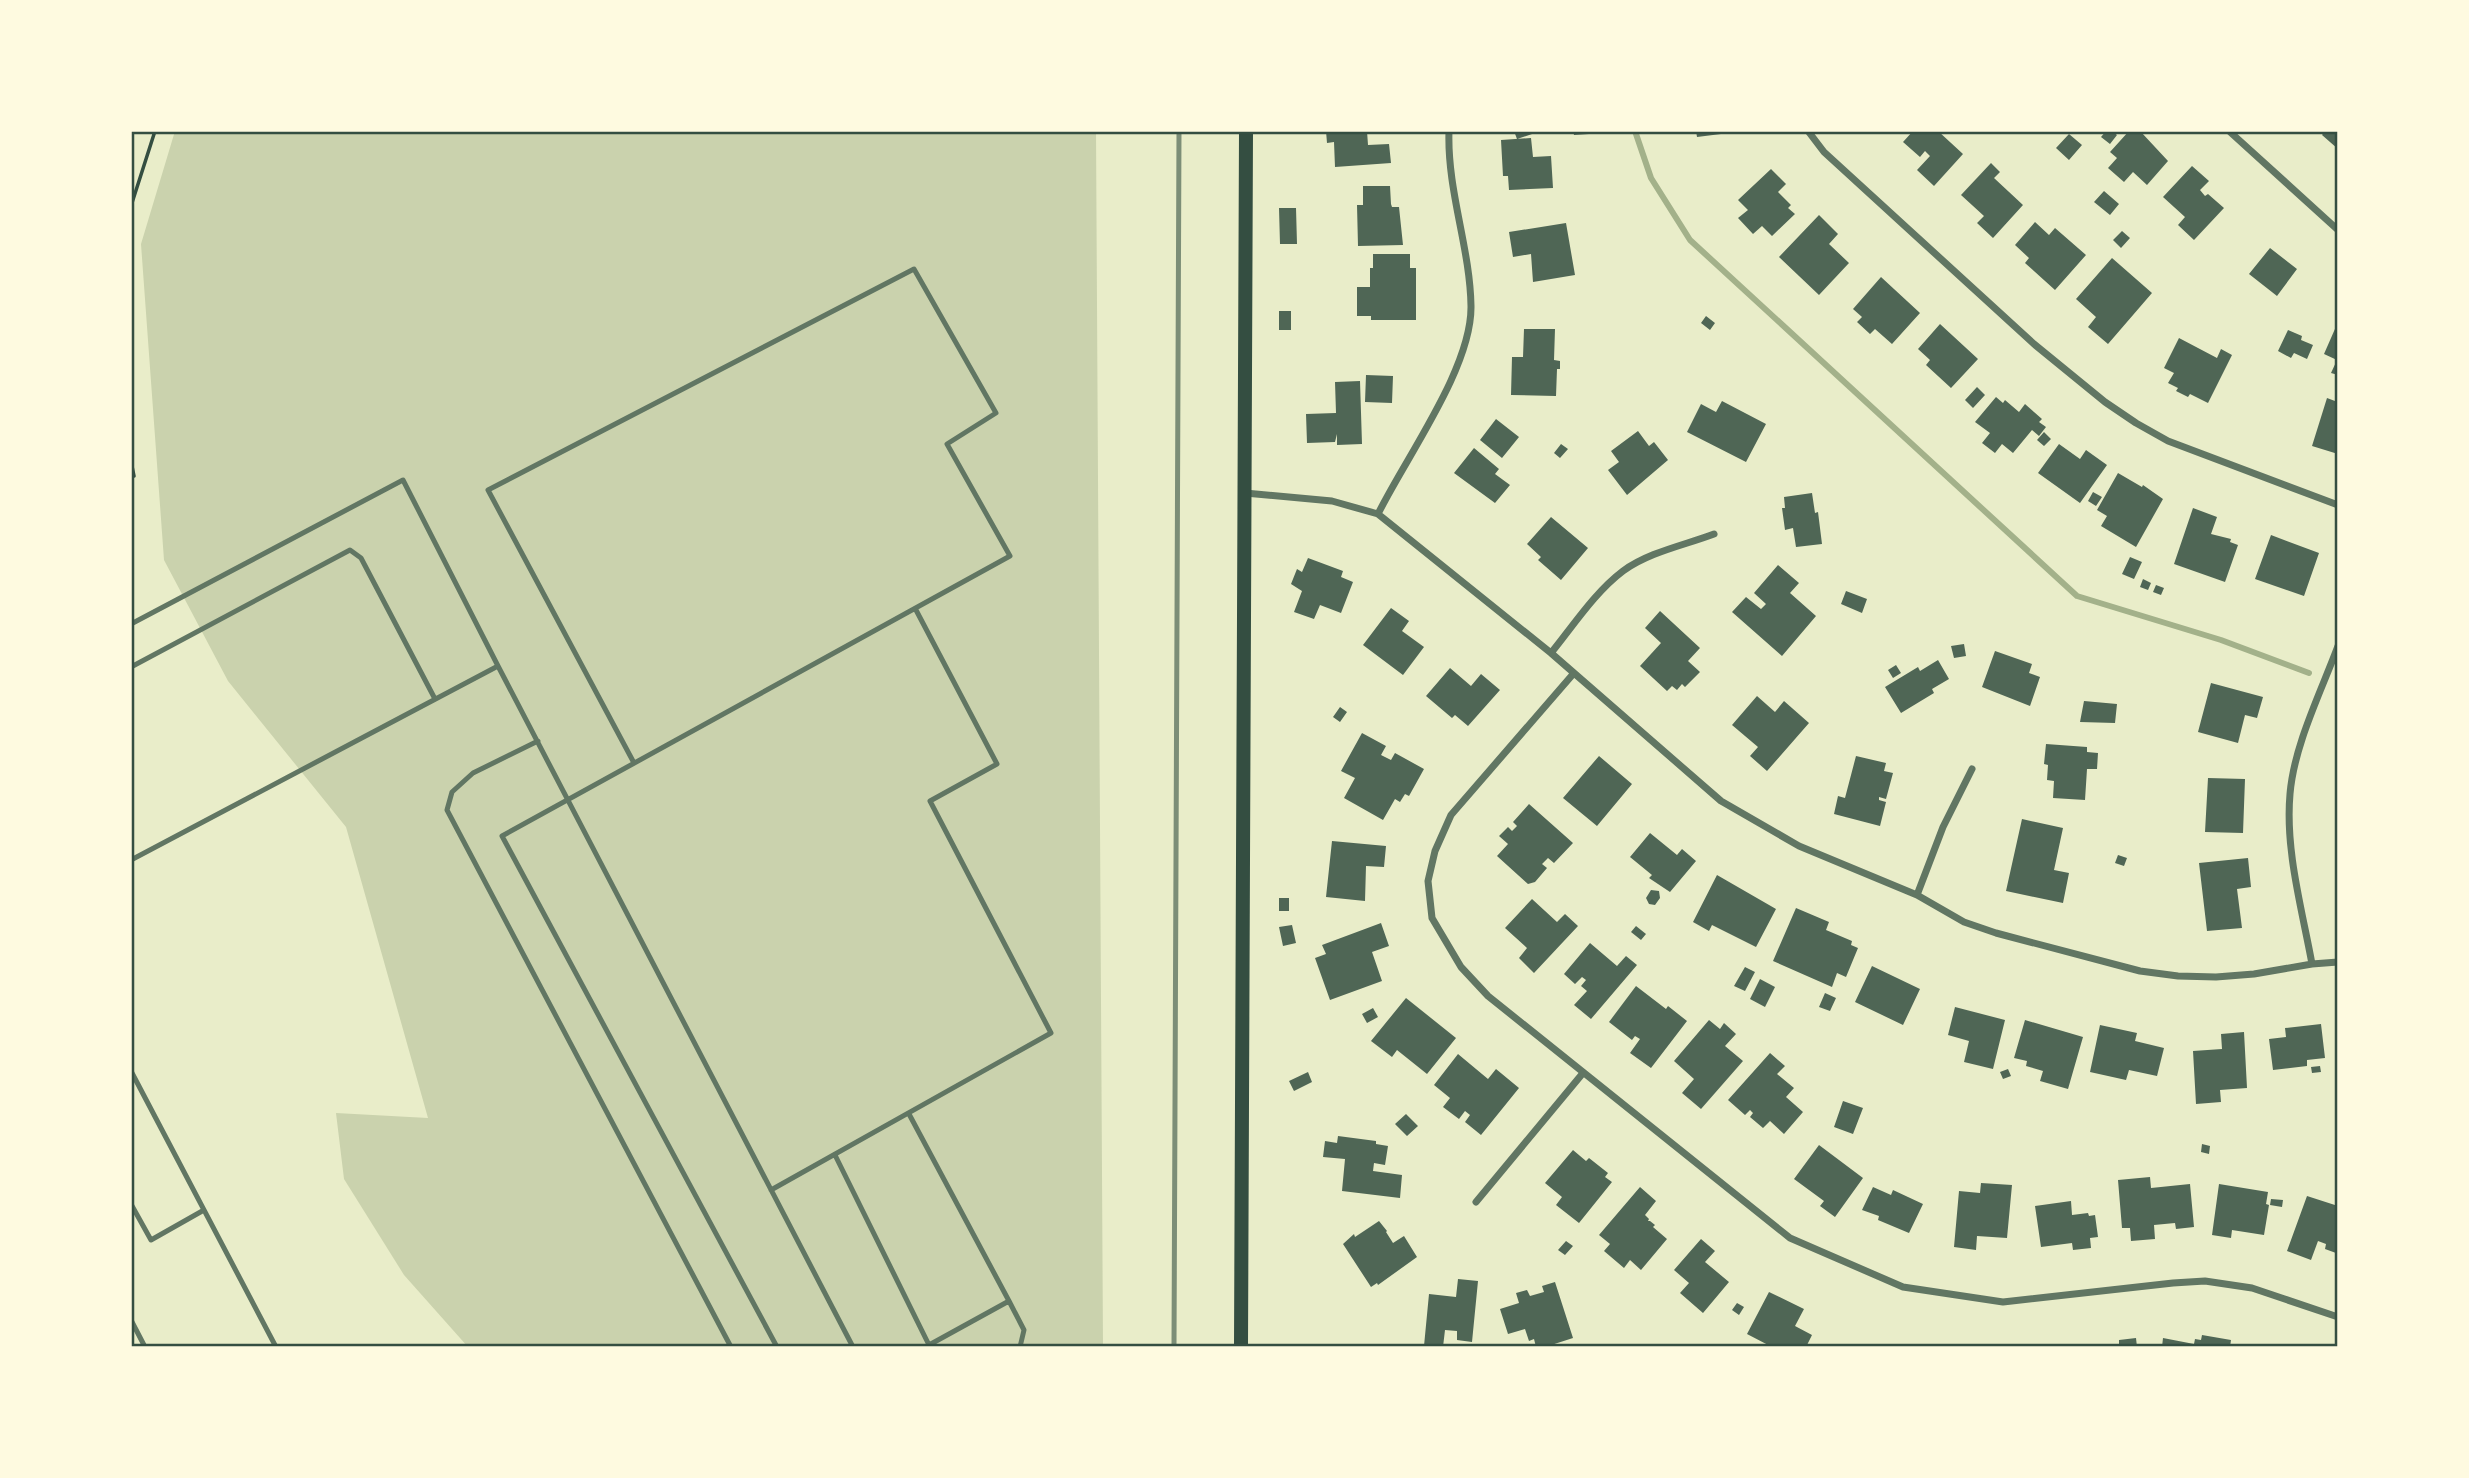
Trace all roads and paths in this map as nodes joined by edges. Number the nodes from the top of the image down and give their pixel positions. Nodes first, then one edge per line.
1 (155, 131) edge
2 (1247, 131) edge
3 (1449, 131) edge
4 (1808, 131) edge
5 (2229, 131) edge
6 (131, 206) edge
7 (2338, 230) edge
8 (131, 461) edge
9 (134, 476) dead end
10 (1245, 493) junction
11 (2338, 505) edge
12 (1378, 514) junction
13 (1714, 534) dead end
14 (916, 610) junction
15 (131, 624) edge
16 (2338, 646) edge
17 (1551, 653) junction
18 (498, 666) junction
19 (131, 667) edge
20 (1574, 673) junction
21 (435, 699) junction
22 (538, 741) junction
23 (634, 763) junction
24 (1972, 769) dead end
25 (568, 799) junction
26 (131, 860) edge
27 (1917, 895) junction
28 (2338, 962) edge
29 (2312, 964) junction
30 (131, 1071) edge
31 (1583, 1073) junction
32 (909, 1114) junction
33 (835, 1155) junction
34 (771, 1190) junction
35 (1476, 1202) dead end
36 (131, 1204) edge
37 (204, 1210) junction
38 (1009, 1301) junction
39 (2338, 1317) edge
40 (131, 1320) edge
41 (928, 1346) edge
42 (145, 1347) edge
43 (276, 1347) edge
44 (732, 1347) edge
45 (777, 1347) edge
46 (853, 1347) edge
47 (1020, 1347) edge
48 (1241, 1347) edge

1 - 6 path
2 - 10 main road
3 - 12 street
4 - 11 street
5 - 7 street
8 - 9 path
10 - 12 street
10 - 48 main road
12 - 17 street
13 - 17 street
14 - 23 lane
14 - 23 lane
14 - 32 lane
15 - 18 lane
16 - 29 street
17 - 20 street
18 - 21 lane
18 - 22 lane
19 - 21 lane
20 - 27 street
20 - 31 street
21 - 26 lane
22 - 25 lane
22 - 44 lane
23 - 25 lane
24 - 27 street
25 - 34 lane
25 - 45 lane
27 - 29 street
28 - 29 street
30 - 37 lane
31 - 35 street
31 - 39 street
32 - 33 lane
32 - 38 lane
33 - 34 lane
33 - 41 lane
34 - 46 lane
36 - 37 lane
37 - 43 lane
38 - 41 lane
38 - 47 lane
40 - 42 lane

